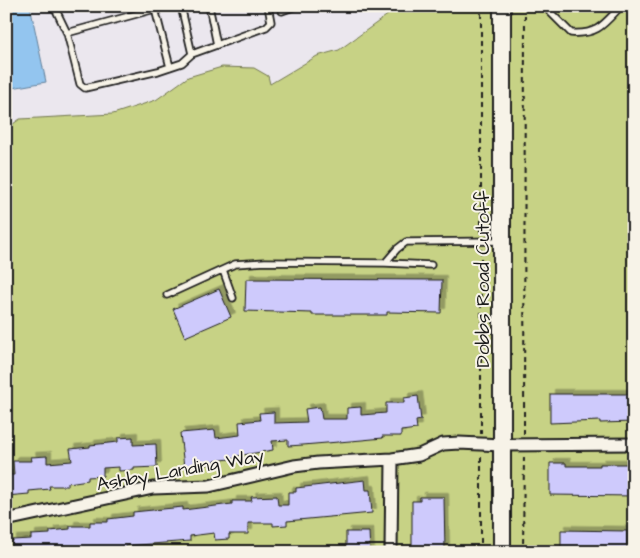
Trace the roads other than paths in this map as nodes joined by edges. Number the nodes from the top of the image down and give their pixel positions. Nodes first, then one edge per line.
1 (54, 6) edge
2 (181, 6) edge
3 (209, 6) edge
4 (268, 6) edge
5 (296, 6) edge
6 (502, 6) edge
7 (548, 6) edge
8 (621, 6) edge
9 (281, 9) edge
10 (67, 33) junction
11 (217, 45) junction
12 (192, 54) junction
13 (170, 67) junction
14 (502, 241) junction
15 (385, 262) junction
16 (431, 265) dead end
17 (223, 270) junction
18 (167, 295) dead end
19 (233, 298) dead end
20 (634, 444) edge
21 (502, 445) junction
22 (392, 459) junction
23 (6, 520) edge
24 (391, 552) edge
25 (502, 552) edge

1 - 10 lane
2 - 12 lane
3 - 11 lane
4 - 11 lane
5 - 9 lane
6 - 14 street, Dobbs Road Cutoff
7 - 8 lane
10 - 13 lane
10 - 13 lane
11 - 12 lane
12 - 13 lane
14 - 15 lane
14 - 21 street, Dobbs Road Cutoff
15 - 16 lane
15 - 17 lane
17 - 18 lane
17 - 19 lane
20 - 21 street, Ashby Landing Way
21 - 22 street, Ashby Landing Way
21 - 25 street, Dobbs Road Cutoff
22 - 23 street, Ashby Landing Way
22 - 24 street

